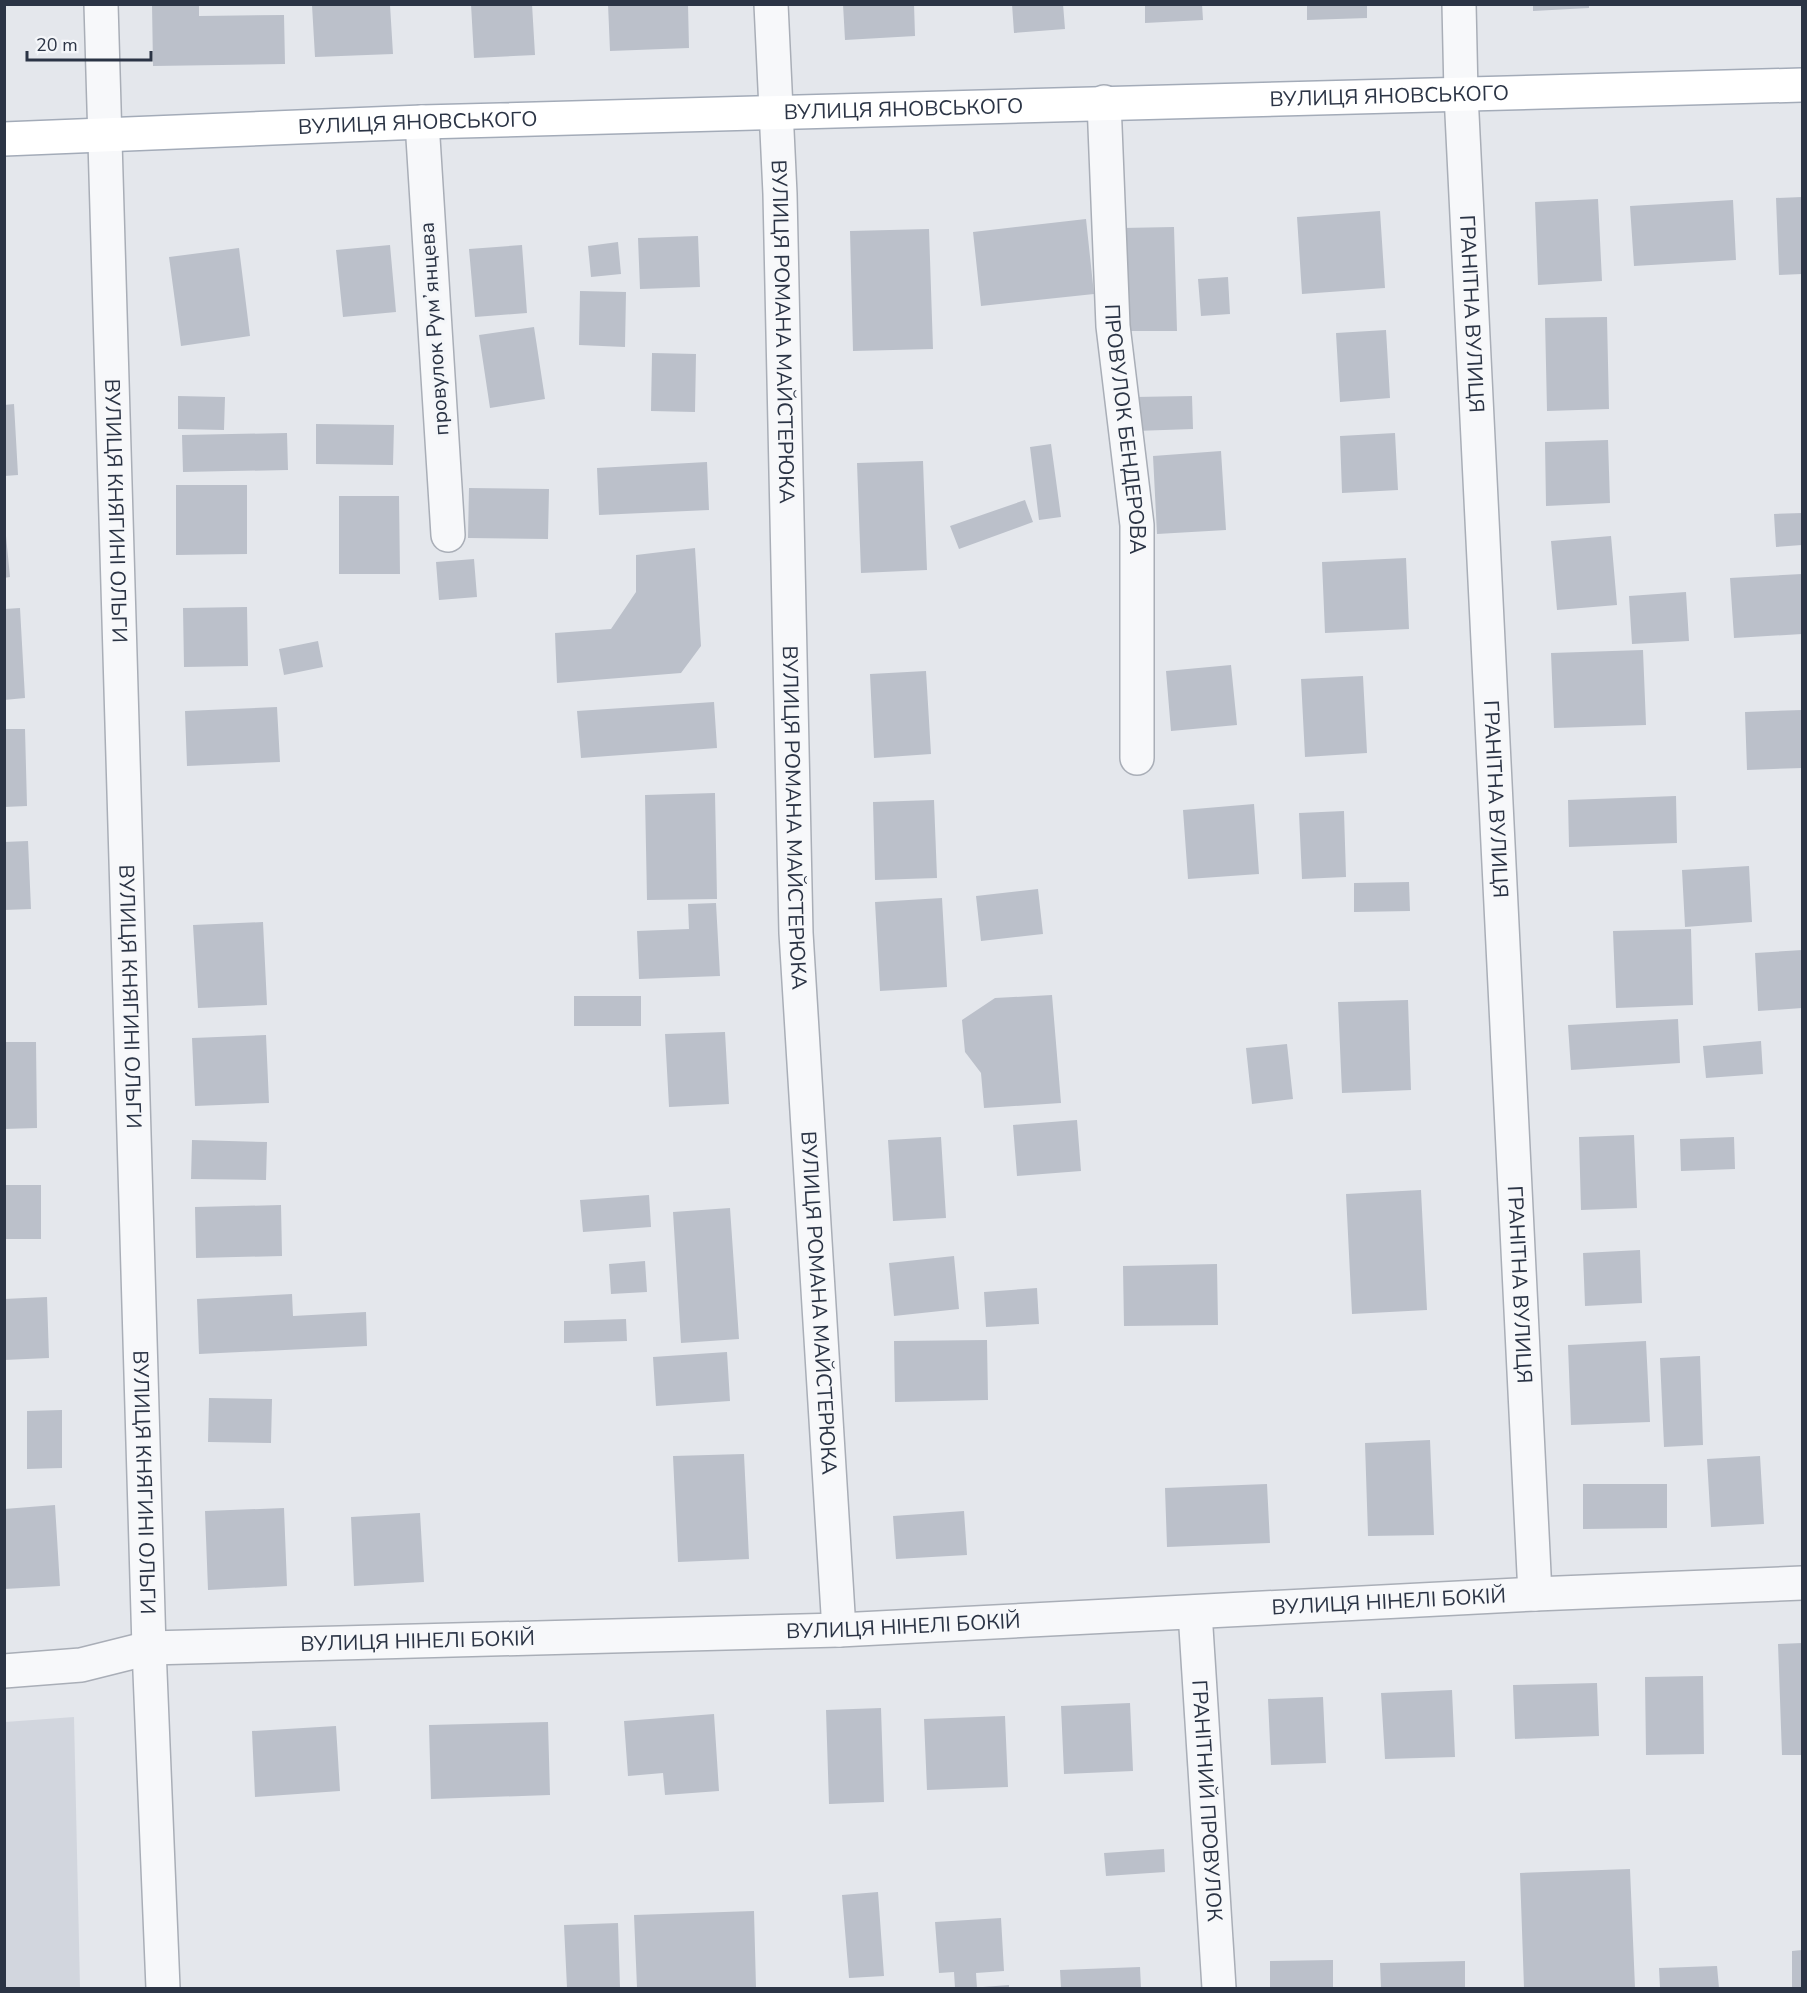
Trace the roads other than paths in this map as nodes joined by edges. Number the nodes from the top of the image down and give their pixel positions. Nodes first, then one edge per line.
1 (101, 4) edge
2 (771, 4) edge
3 (1459, 4) edge
4 (1803, 85) edge
5 (1461, 94) junction
6 (1104, 102) junction
7 (776, 113) junction
8 (422, 122) junction
9 (103, 137) junction
10 (4, 139) edge
11 (448, 535) dead end
12 (1137, 758) dead end
13 (1803, 1583) edge
14 (1535, 1594) junction
15 (1195, 1612) junction
16 (838, 1630) junction
17 (149, 1648) junction
18 (4, 1671) edge
19 (163, 1989) edge
20 (1219, 1989) edge

1 - 9 street, ВУЛИЦЯ КНЯГИНІ ОЛЬГИ
2 - 7 street, ВУЛИЦЯ РОМАНА МАЙСТЕРЮКА
3 - 5 street, ГРАНІТНА ВУЛИЦЯ
4 - 5 main road, ВУЛИЦЯ ЯНОВСЬКОГО
5 - 6 main road, ВУЛИЦЯ ЯНОВСЬКОГО
5 - 14 street, ГРАНІТНА ВУЛИЦЯ
6 - 7 main road, ВУЛИЦЯ ЯНОВСЬКОГО
6 - 12 street, ПРОВУЛОК БЕНДЕРОВА
7 - 8 main road, ВУЛИЦЯ ЯНОВСЬКОГО
7 - 16 street, ВУЛИЦЯ РОМАНА МАЙСТЕРЮКА
8 - 9 main road, ВУЛИЦЯ ЯНОВСЬКОГО
8 - 11 street, провулок Румʼянцева
9 - 10 main road, ВУЛИЦЯ ЯНОВСЬКОГО
9 - 17 street, ВУЛИЦЯ КНЯГИНІ ОЛЬГИ
13 - 14 street, ВУЛИЦЯ НІНЕЛІ БОКІЙ
14 - 15 street, ВУЛИЦЯ НІНЕЛІ БОКІЙ
15 - 16 street, ВУЛИЦЯ НІНЕЛІ БОКІЙ
15 - 20 street, ГРАНІТНИЙ ПРОВУЛОК
16 - 17 street, ВУЛИЦЯ НІНЕЛІ БОКІЙ
17 - 18 street, ВУЛИЦЯ НІНЕЛІ БОКІЙ
17 - 19 street, ВУЛИЦЯ КНЯГИНІ ОЛЬГИ

